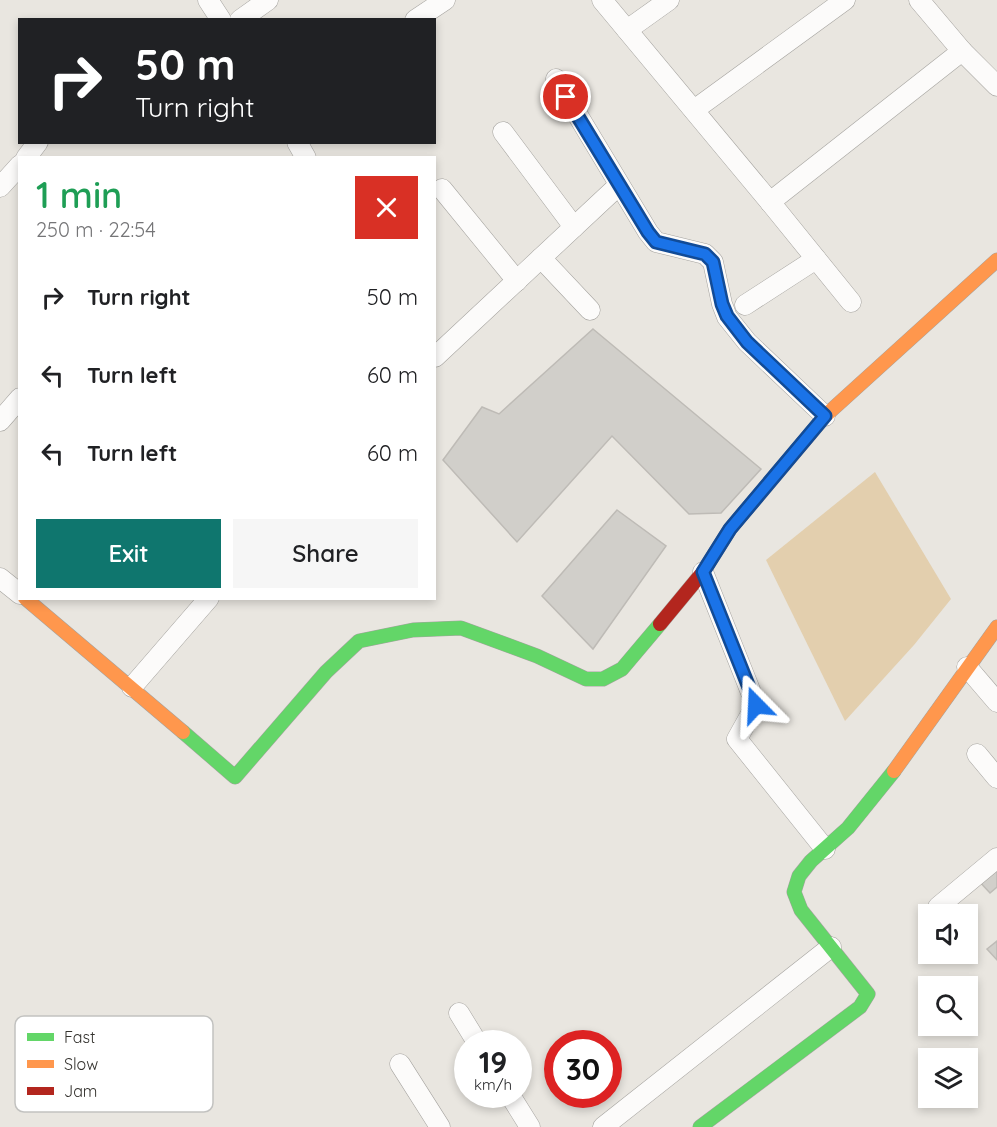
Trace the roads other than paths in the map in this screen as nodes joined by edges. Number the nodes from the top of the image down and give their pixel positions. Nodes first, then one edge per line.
1 (208, 0) edge
2 (268, 0) edge
3 (445, 0) edge
4 (602, 0) edge
5 (669, 0) edge
6 (845, 0) edge
7 (919, 0) edge
8 (220, 18) edge
9 (243, 18) edge
10 (418, 18) edge
11 (627, 30) junction
12 (962, 51) junction
13 (556, 79) dead end
14 (997, 86) edge
15 (694, 110) junction
16 (502, 132) dead end
17 (18, 167) edge
18 (620, 185) junction
19 (0, 187) edge
20 (442, 189) dead end
21 (770, 202) junction
22 (574, 227) junction
23 (541, 258) junction
24 (816, 259) junction
25 (997, 260) edge
26 (517, 281) junction
27 (851, 302) dead end
28 (745, 305) dead end
29 (590, 310) dead end
30 (436, 356) edge
31 (18, 400) edge
32 (825, 416) junction
33 (0, 422) edge
34 (703, 572) junction
35 (0, 578) edge
36 (18, 592) edge
37 (27, 600) edge
38 (207, 600) edge
39 (997, 627) edge
40 (967, 667) junction
41 (132, 687) junction
42 (997, 702) edge
43 (977, 754) dead end
44 (997, 778) edge
45 (825, 849) junction
46 (997, 858) edge
47 (943, 904) edge
48 (831, 946) junction
49 (459, 1013) dead end
50 (469, 1030) edge
51 (400, 1064) dead end
52 (518, 1108) edge
53 (440, 1127) edge
54 (530, 1127) edge
55 (603, 1127) edge
56 (700, 1127) edge

1 - 8 street
2 - 9 street
3 - 10 street
4 - 11 street
5 - 11 street
6 - 15 street
7 - 12 street
11 - 15 street
12 - 14 street
12 - 21 street
13 - 18 street
15 - 21 street
16 - 22 street
17 - 19 street
18 - 22 street
18 - 32 street
20 - 26 street
21 - 24 street
22 - 23 street
23 - 26 street
23 - 29 street
24 - 27 street
24 - 28 street
25 - 32 street
26 - 30 street
31 - 33 street
32 - 34 street
34 - 41 street
34 - 45 street
35 - 36 street
37 - 41 street
38 - 41 street
39 - 40 street
40 - 42 street
40 - 45 street
43 - 44 street
45 - 48 street
46 - 47 street
48 - 55 street
48 - 56 street
49 - 50 street
51 - 53 street
52 - 54 street

